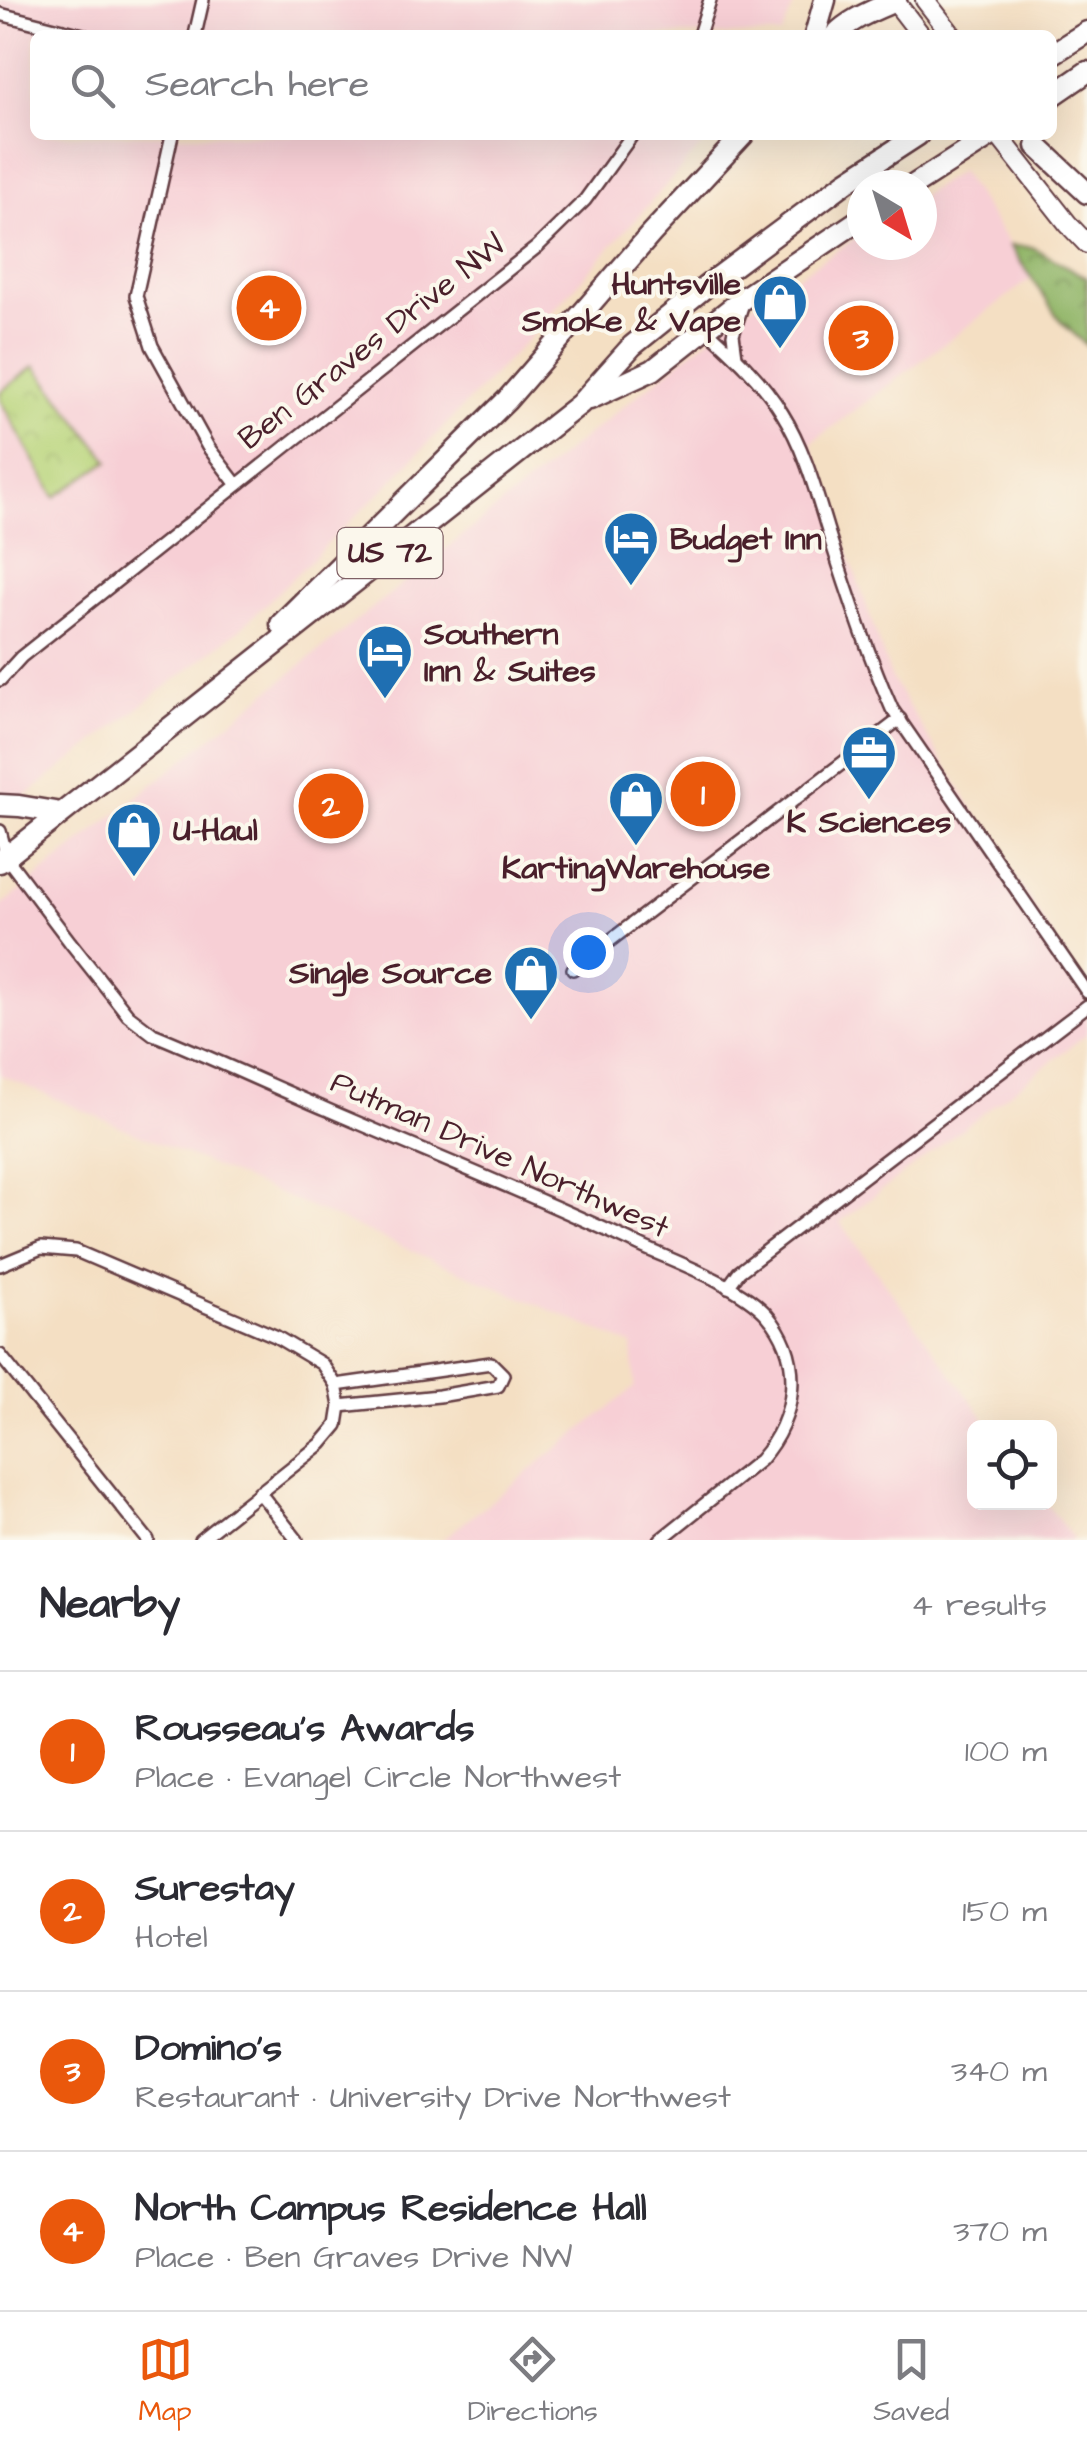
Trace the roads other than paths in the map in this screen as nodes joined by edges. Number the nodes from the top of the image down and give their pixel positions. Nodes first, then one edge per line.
1 (203, 0) edge
2 (710, 0) edge
3 (825, 0) edge
4 (895, 0) edge
5 (925, 0) edge
6 (0, 14) edge
7 (63, 30) edge
8 (196, 30) edge
9 (701, 30) edge
10 (816, 30) edge
11 (841, 30) edge
12 (917, 30) edge
13 (948, 30) edge
14 (1087, 32) edge
15 (1057, 51) edge
16 (1084, 76) edge
17 (1057, 93) edge
18 (171, 140) edge
19 (628, 140) edge
20 (738, 140) edge
21 (910, 140) edge
22 (987, 140) edge
23 (999, 140) edge
24 (1033, 140) edge
25 (937, 170) edge
26 (1087, 192) edge
27 (829, 194) junction
28 (1087, 208) edge
29 (847, 228) edge
30 (1087, 244) edge
31 (748, 295) junction
32 (705, 328) junction
33 (736, 356) junction
34 (580, 404) junction
35 (236, 485) junction
36 (21, 657) junction
37 (0, 668) edge
38 (0, 680) edge
39 (186, 714) junction
40 (900, 719) junction
41 (0, 805) edge
42 (62, 813) junction
43 (0, 830) edge
44 (2, 857) edge
45 (573, 969) dead end
46 (1087, 992) edge
47 (1087, 1006) edge
48 (0, 1266) edge
49 (728, 1287) junction
50 (0, 1355) edge
51 (336, 1385) junction
52 (340, 1406) junction
53 (259, 1492) junction
54 (148, 1540) edge
55 (200, 1540) edge
56 (297, 1540) edge
57 (660, 1540) edge

1 - 8 street
2 - 9 street
3 - 10 highway
4 - 11 highway
4 - 12 main road
5 - 13 main road
6 - 7 street
14 - 15 highway
16 - 17 highway
18 - 35 street, Ben Graves Drive NW
19 - 35 street, Ben Graves Drive NW
20 - 39 highway
21 - 27 highway, US 72
22 - 25 highway
23 - 30 main road
24 - 26 highway
24 - 28 main road
27 - 32 highway, US 72
27 - 34 highway, US 72
29 - 31 highway, US 72
31 - 32 highway, US 72
31 - 33 street
32 - 33 street
32 - 34 highway, US 72
33 - 40 street
34 - 39 highway, US 72
35 - 36 street
36 - 37 street
36 - 38 street
39 - 42 highway, US 72
40 - 45 street
40 - 46 street
41 - 42 highway
42 - 44 highway, US 72
43 - 44 street
44 - 49 street, Putman Drive Northwest
47 - 49 street
48 - 51 street
49 - 57 street, Putman Drive Northwest
50 - 54 street
51 - 52 street
51 - 52 street
52 - 53 street
53 - 55 street
53 - 56 street

